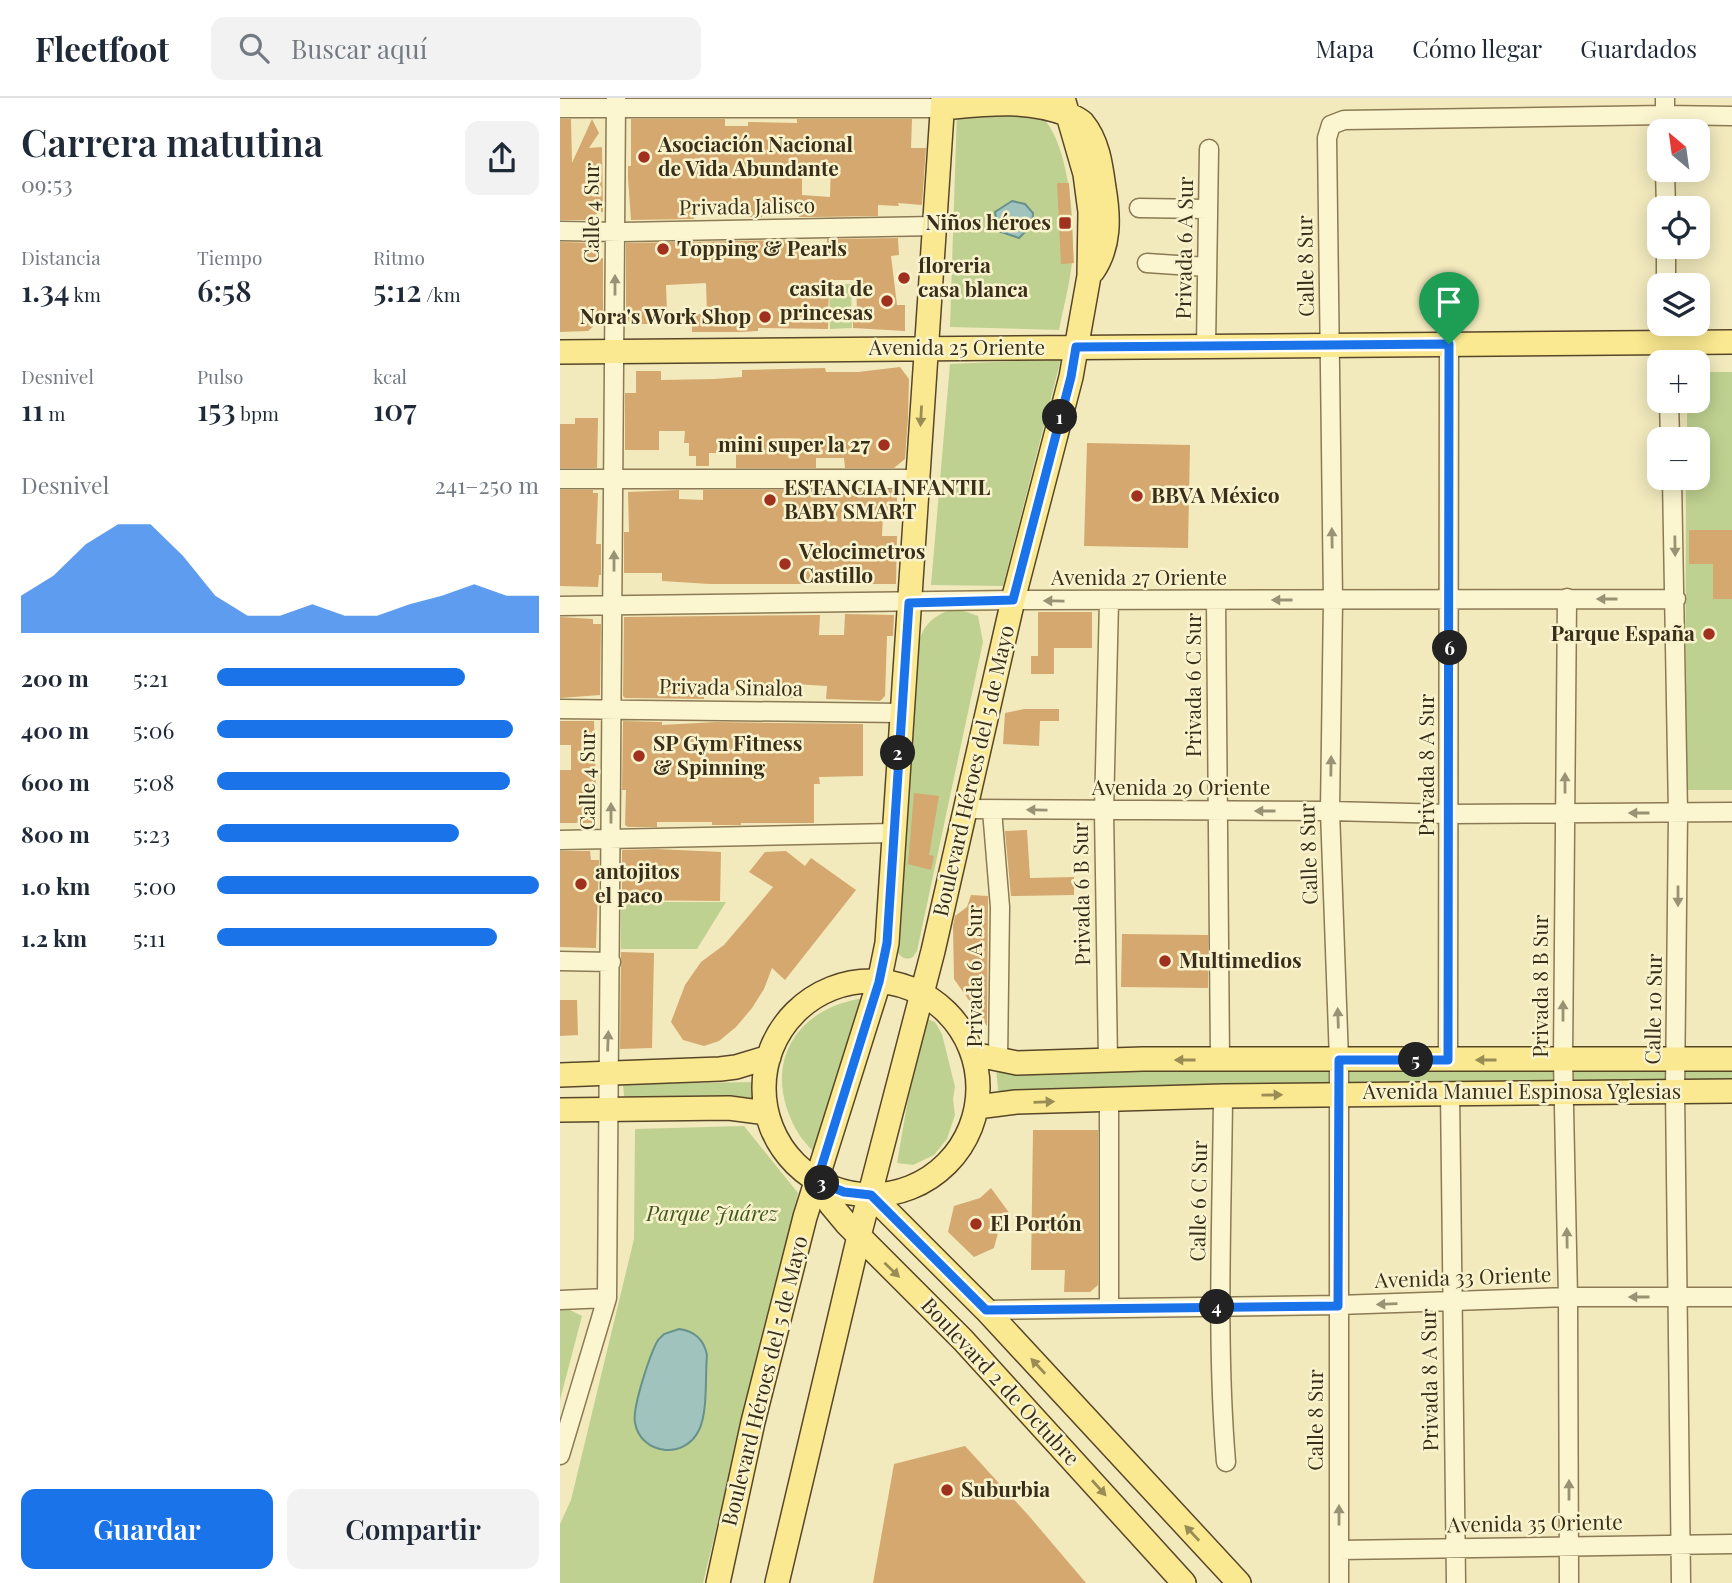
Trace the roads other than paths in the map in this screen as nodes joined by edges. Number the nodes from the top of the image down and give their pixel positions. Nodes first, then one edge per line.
1 (942, 101) edge
2 (616, 103) edge
3 (1066, 106) edge
4 (560, 108) edge
5 (1665, 115) edge
6 (1732, 116) edge
7 (1209, 149) dead end
8 (1139, 208) dead end
9 (1206, 209) junction
10 (935, 226) junction
11 (560, 231) edge
12 (614, 232) junction
13 (1147, 263) dead end
14 (1207, 267) junction
15 (1732, 342) edge
16 (1667, 343) edge
17 (1449, 344) junction
18 (1330, 346) junction
19 (925, 347) junction
20 (1076, 347) junction
21 (1206, 347) junction
22 (560, 352) edge
23 (615, 352) junction
24 (614, 478) junction
25 (560, 479) edge
26 (918, 479) junction
27 (1672, 490) edge
28 (1567, 598) junction
29 (1450, 599) junction
30 (1676, 599) junction
31 (1013, 600) junction
32 (1216, 600) junction
33 (1333, 600) junction
34 (1109, 601) junction
35 (909, 603) junction
36 (560, 606) edge
37 (613, 606) junction
38 (560, 709) edge
39 (611, 709) junction
40 (901, 713) junction
41 (965, 809) junction
42 (992, 810) junction
43 (1104, 811) junction
44 (1217, 811) junction
45 (1330, 811) junction
46 (1732, 812) edge
47 (1565, 813) junction
48 (1678, 813) junction
49 (1450, 814) junction
50 (893, 833) junction
51 (560, 840) edge
52 (611, 841) junction
53 (560, 961) edge
54 (611, 962) junction
55 (879, 982) junction
56 (921, 993) junction
57 (973, 1054) junction
58 (769, 1057) junction
59 (1732, 1059) edge
60 (998, 1060) junction
61 (1108, 1060) junction
62 (1220, 1060) junction
63 (1339, 1060) junction
64 (1448, 1060) junction
65 (1563, 1060) junction
66 (1677, 1060) junction
67 (560, 1074) edge
68 (607, 1074) junction
69 (1675, 1091) junction
70 (1732, 1091) edge
71 (1450, 1092) junction
72 (1564, 1092) junction
73 (1338, 1094) junction
74 (1223, 1096) junction
75 (1108, 1100) junction
76 (976, 1107) junction
77 (606, 1109) junction
78 (560, 1110) edge
79 (766, 1112) junction
80 (817, 1181) junction
81 (871, 1195) junction
82 (859, 1236) junction
83 (1568, 1297) junction
84 (1679, 1297) junction
85 (1732, 1297) edge
86 (607, 1298) junction
87 (560, 1300) edge
88 (1451, 1301) junction
89 (1338, 1306) junction
90 (1220, 1307) junction
91 (1108, 1308) junction
92 (986, 1310) junction
93 (560, 1455) edge
94 (1226, 1462) dead end
95 (1732, 1544) edge
96 (1681, 1545) junction
97 (1569, 1546) junction
98 (1455, 1548) junction
99 (1339, 1550) junction
100 (718, 1583) edge
101 (777, 1583) edge
102 (1184, 1583) edge
103 (1238, 1583) edge
104 (1339, 1583) edge
105 (1456, 1583) edge
106 (1569, 1583) edge
107 (1681, 1583) edge

1 - 2 street
1 - 3 main road
1 - 10 main road, Boulevard Héroes del 5 de Mayo
2 - 4 street
2 - 12 street, Calle 4 Sur
3 - 20 main road, Boulevard Héroes del 5 de Mayo
5 - 6 street
5 - 18 street, Calle 8 Sur
7 - 9 street, Privada 6 A Sur
8 - 9 street
9 - 14 street, Privada 6 A Sur
10 - 12 street, Privada Jalisco
10 - 19 main road, Boulevard Héroes del 5 de Mayo
11 - 12 street, Privada Jalisco
23 -> 12 street, Calle 4 Sur
13 - 14 street
14 - 21 street, Privada 6 A Sur
15 - 16 main road, Avenida 25 Oriente
16 - 17 main road, Avenida 25 Oriente
17 - 18 main road, Avenida 25 Oriente
17 - 29 street, Privada 8 A Sur
18 - 21 main road, Avenida 25 Oriente
33 -> 18 street, Calle 8 Sur
19 - 20 main road, Avenida 25 Oriente
19 - 23 main road, Avenida 25 Oriente
19 -> 26 main road, Boulevard Héroes del 5 de Mayo
20 - 21 main road, Avenida 25 Oriente
20 - 31 main road, Boulevard Héroes del 5 de Mayo
22 - 23 main road, Avenida 25 Oriente
23 - 24 street, Calle 4 Sur
24 - 25 street
24 - 26 street
37 -> 24 street, Calle 4 Sur
26 - 35 main road, Boulevard Héroes del 5 de Mayo
27 -> 30 street, Calle 10 Sur
28 - 29 street, Avenida 27 Oriente
30 -> 28 street, Avenida 27 Oriente
47 -> 28 street, Privada 8 B Sur
29 - 33 street, Avenida 27 Oriente
29 - 49 street, Privada 8 A Sur
30 - 48 street, Calle 10 Sur
34 -> 31 street, Avenida 27 Oriente
31 - 35 street, Avenida 27 Oriente
31 - 41 main road, Boulevard Héroes del 5 de Mayo
33 -> 32 street, Avenida 27 Oriente
32 - 34 street, Avenida 27 Oriente
32 - 44 street, Privada 6 C Sur
45 -> 33 street, Calle 8 Sur
34 - 43 street, Privada 6 B Sur
35 - 37 street, Avenida 27 Oriente
35 - 40 main road, Boulevard Héroes del 5 de Mayo
36 - 37 street, Avenida 27 Oriente
37 - 39 street, Calle 4 Sur
38 - 39 street, Privada Sinaloa
39 - 40 street, Privada Sinaloa
52 -> 39 street, Calle 4 Sur
40 - 50 main road, Boulevard Héroes del 5 de Mayo
41 - 42 street, Avenida 29 Oriente
41 - 56 main road, Boulevard Héroes del 5 de Mayo
43 -> 42 street, Avenida 29 Oriente
42 - 60 street, Privada 6 A Sur
43 - 44 street, Avenida 29 Oriente
43 - 61 street, Privada 6 B Sur
45 -> 44 street, Avenida 29 Oriente
44 - 62 street
45 - 49 street, Avenida 29 Oriente
63 -> 45 street, Calle 8 Sur
46 - 48 street, Avenida 29 Oriente
48 -> 47 street, Avenida 29 Oriente
47 - 49 street, Avenida 29 Oriente
65 -> 47 street, Privada 8 B Sur
48 -> 66 street, Calle 10 Sur
49 - 64 street, Privada 8 A Sur
50 - 52 street
50 - 55 main road, Boulevard Héroes del 5 de Mayo
51 - 52 street
52 - 54 street, Calle 4 Sur
53 - 54 street
68 -> 54 street, Calle 4 Sur
55 - 56 main road
55 - 58 main road
55 - 80 main road, Boulevard Héroes del 5 de Mayo
56 - 57 main road
56 - 81 main road, Boulevard Héroes del 5 de Mayo
57 - 60 main road, Avenida Manuel Espinosa Yglesias
57 - 76 main road
58 - 68 main road
58 - 79 main road
59 - 66 main road, Avenida Manuel Espinosa Yglesias
60 - 61 main road, Avenida Manuel Espinosa Yglesias
62 -> 61 main road, Avenida Manuel Espinosa Yglesias
62 - 63 main road, Avenida Manuel Espinosa Yglesias
63 - 64 main road, Avenida Manuel Espinosa Yglesias
63 - 73 street, Calle 8 Sur
65 -> 64 main road, Avenida Manuel Espinosa Yglesias
65 - 66 main road, Avenida Manuel Espinosa Yglesias
65 - 72 street, Privada 8 B Sur
66 - 69 street, Calle 10 Sur
67 - 68 main road
68 - 77 street, Calle 4 Sur
69 - 70 main road, Avenida Manuel Espinosa Yglesias
69 - 72 main road, Avenida Manuel Espinosa Yglesias
69 - 84 street, Calle 10 Sur
71 - 72 main road, Avenida Manuel Espinosa Yglesias
71 - 73 main road, Avenida Manuel Espinosa Yglesias
71 - 88 street, Privada 8 A Sur
83 -> 72 street, Privada 8 B Sur
74 -> 73 main road, Avenida Manuel Espinosa Yglesias
73 - 89 street, Calle 8 Sur
74 - 75 main road, Avenida Manuel Espinosa Yglesias
74 - 90 street, Calle 6 C Sur
76 -> 75 main road, Avenida Manuel Espinosa Yglesias
75 - 91 street
76 - 81 main road
77 - 78 main road
77 - 79 main road
77 - 86 street, Calle 4 Sur
79 - 80 main road
80 - 81 main road
80 - 82 main road, Boulevard 2 de Octubre
80 - 100 main road, Boulevard Héroes del 5 de Mayo
81 - 82 main road, Boulevard Héroes del 5 de Mayo
81 - 92 main road, Boulevard 2 de Octubre
82 - 101 main road, Boulevard Héroes del 5 de Mayo
82 -> 102 main road, Boulevard 2 de Octubre
84 -> 83 street, Avenida 33 Oriente
83 - 88 street, Avenida 33 Oriente
97 -> 83 street, Privada 8 B Sur
84 - 85 street, Avenida 33 Oriente
84 - 96 street, Calle 10 Sur
86 - 87 street
86 - 93 street, Calle 4 Sur
88 -> 89 street, Avenida 33 Oriente
88 - 98 street, Privada 8 A Sur
89 - 90 street, Avenida 33 Oriente
99 -> 89 street, Calle 8 Sur
90 - 91 street, Avenida 33 Oriente
90 - 94 street
91 - 92 street, Avenida 33 Oriente
103 -> 92 main road, Boulevard 2 de Octubre
95 - 96 street, Avenida 35 Oriente
96 - 97 street, Avenida 35 Oriente
96 - 107 street, Calle 10 Sur
97 - 98 street, Avenida 35 Oriente
97 - 106 street, Privada 8 B Sur
98 - 99 street, Avenida 35 Oriente
98 - 105 street, Privada 8 A Sur
99 - 104 street, Calle 8 Sur

